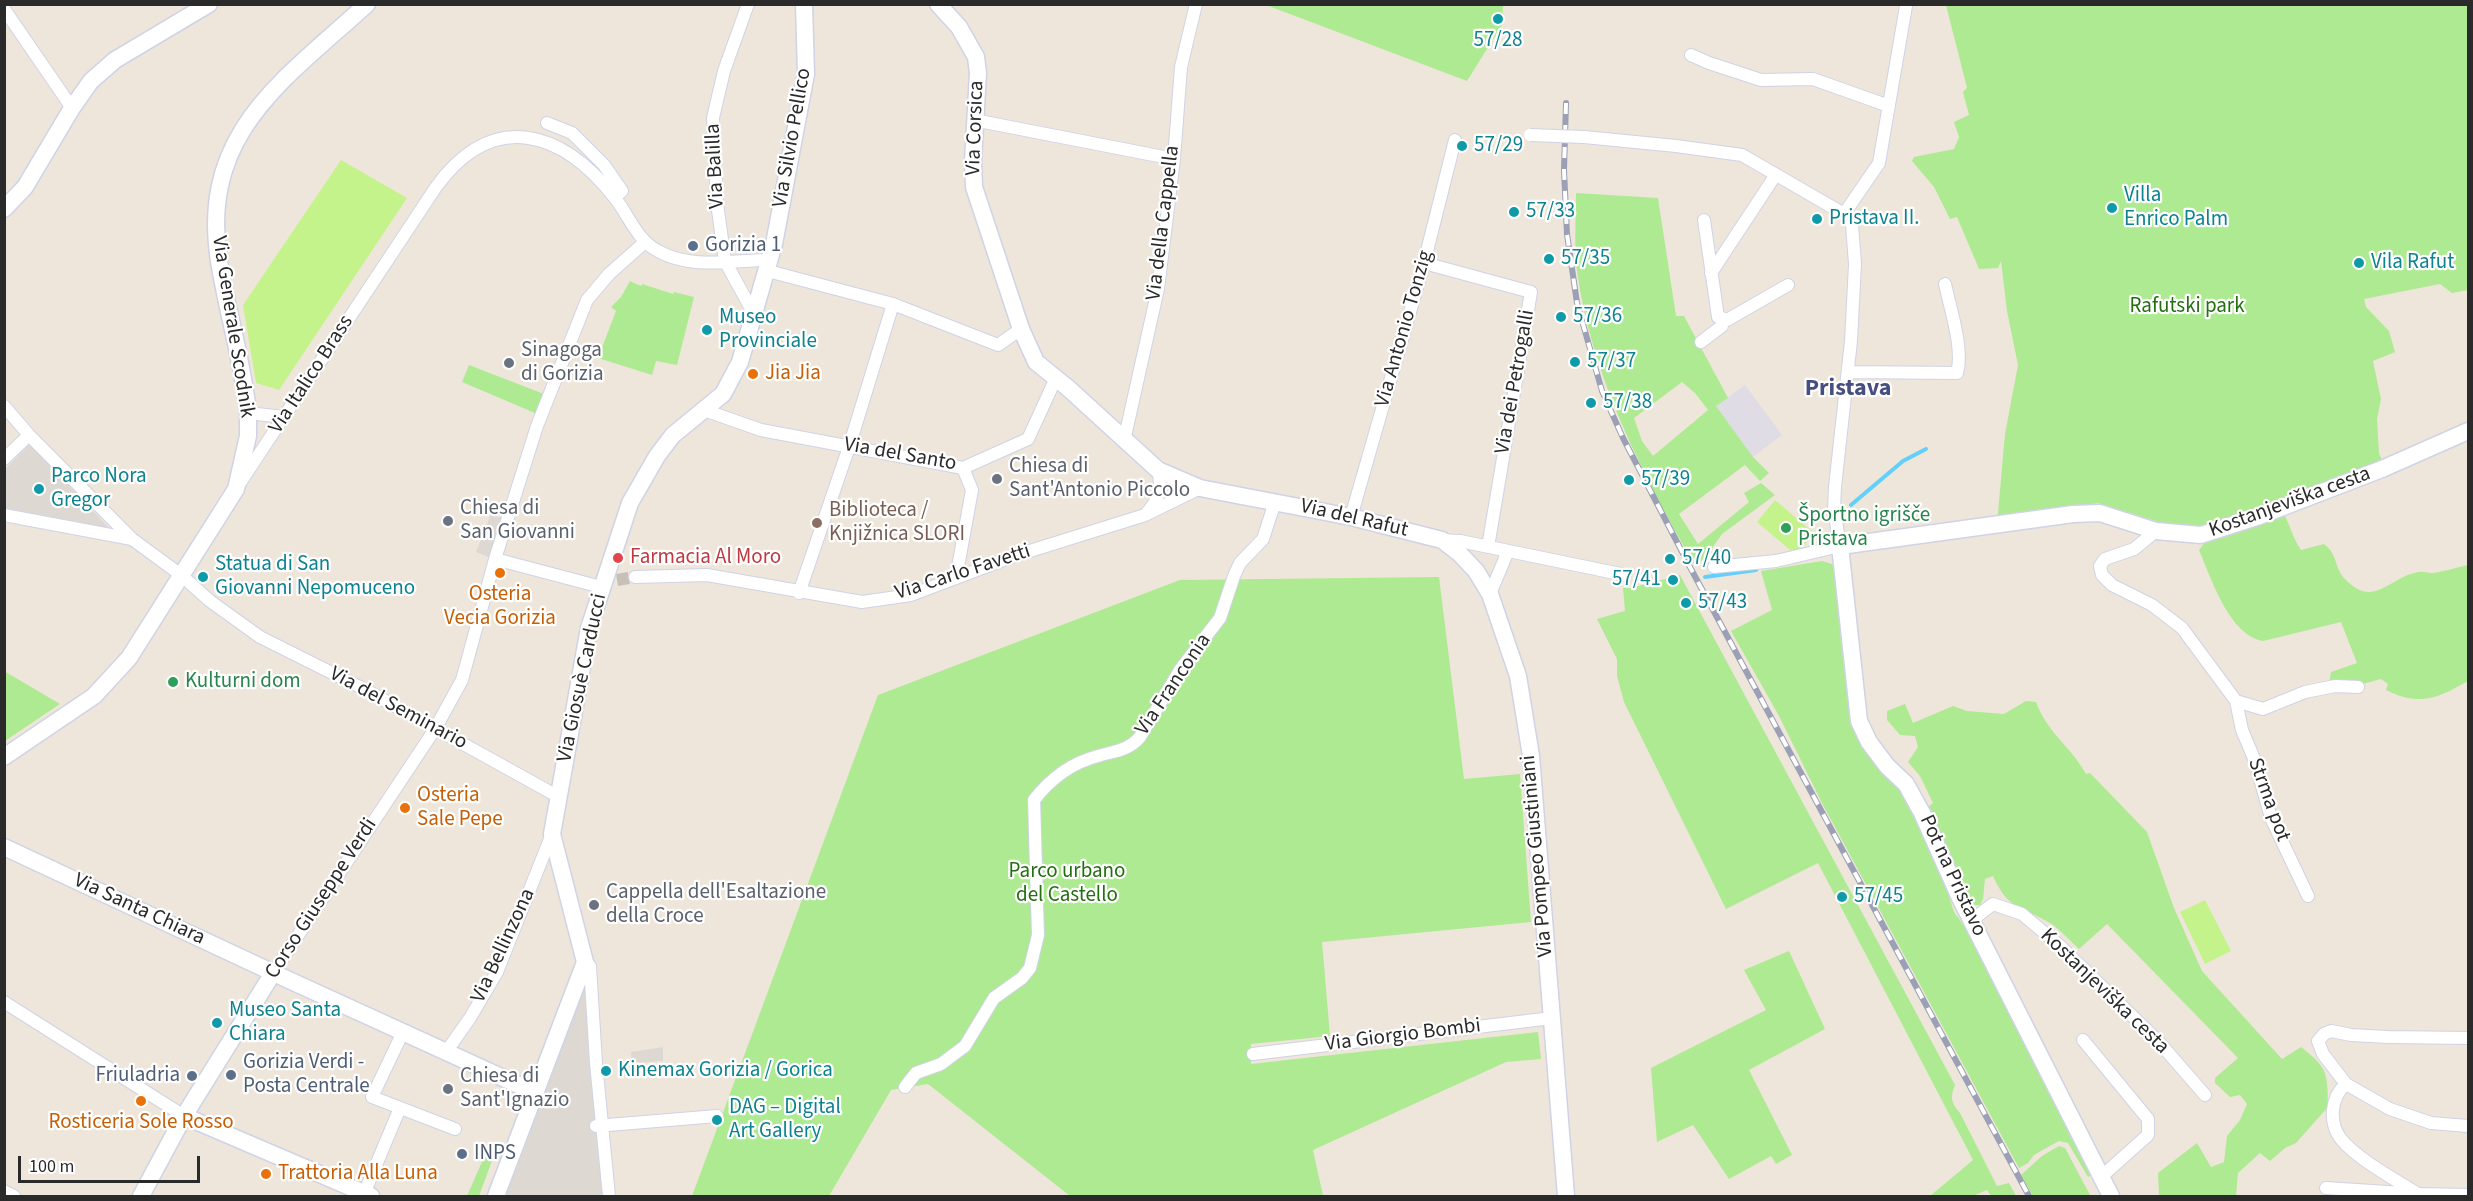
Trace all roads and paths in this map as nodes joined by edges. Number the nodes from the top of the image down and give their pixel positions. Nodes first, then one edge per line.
1 (209, 4) edge
2 (367, 4) edge
3 (748, 4) edge
4 (804, 4) edge
5 (938, 4) edge
6 (1196, 4) edge
7 (1906, 6) dead end
8 (4, 9) edge
9 (1691, 55) dead end
10 (1888, 106) junction
11 (72, 108) junction
12 (974, 120) junction
13 (547, 123) dead end
14 (1530, 135) dead end
15 (1455, 140) dead end
16 (1174, 159) junction
17 (1775, 176) junction
18 (615, 197) junction
19 (4, 209) edge
20 (1844, 214) junction
21 (1704, 220) dead end
22 (645, 242) junction
23 (725, 261) junction
24 (1424, 263) junction
25 (769, 266) junction
26 (1711, 273) junction
27 (1788, 285) dead end
28 (1945, 285) dead end
29 (893, 304) junction
30 (754, 314) junction
31 (1722, 318) junction
32 (1021, 329) junction
33 (1701, 342) dead end
34 (1036, 362) joint
35 (1848, 372) junction
36 (1056, 378) junction
37 (4, 406) edge
38 (704, 410) junction
39 (248, 413) junction
40 (284, 417) junction
41 (2469, 431) edge
42 (29, 435) junction
43 (1124, 441) junction
44 (849, 447) junction
45 (4, 459) edge
46 (963, 468) junction
47 (1158, 470) junction
48 (1200, 488) junction
49 (236, 489) junction
50 (1275, 502) junction
51 (1145, 514) junction
52 (4, 515) edge
53 (1352, 516) junction
54 (2156, 531) junction
55 (132, 539) junction
56 (1442, 540) junction
57 (1840, 546) junction
58 (1488, 547) junction
59 (1508, 551) junction
60 (495, 559) junction
61 (1714, 567) dead end
62 (181, 575) junction
63 (1625, 575) dead end
64 (635, 577) tunnel mouth
65 (956, 578) junction
66 (607, 583) junction
67 (799, 593) junction
68 (1490, 594) junction
69 (2358, 687) dead end
70 (2236, 701) junction
71 (435, 729) junction
72 (4, 757) edge
73 (559, 797) junction
74 (552, 834) junction
75 (4, 847) edge
76 (2308, 896) dead end
77 (1972, 920) junction
78 (585, 962) junction
79 (273, 973) junction
80 (4, 1002) edge
81 (1552, 1018) junction
82 (403, 1032) junction
83 (2469, 1038) edge
84 (2083, 1040) dead end
85 (446, 1052) junction
86 (1253, 1054) dead end
87 (2346, 1084) junction
88 (905, 1087) dead end
89 (539, 1094) junction
90 (2205, 1095) dead end
91 (399, 1108) junction
92 (184, 1116) junction
93 (717, 1116) dead end
94 (599, 1126) junction
95 (2469, 1126) edge
96 (455, 1129) dead end
97 (2101, 1177) junction
98 (2326, 1188) dead end
99 (4, 1191) edge
100 (2418, 1194) junction
101 (2469, 1194) edge
102 (366, 1196) edge
103 (14, 1197) edge
104 (141, 1197) edge
105 (496, 1197) edge
106 (609, 1197) edge
107 (1566, 1197) edge
108 (2111, 1197) edge

1 - 11 main road
2 - 39 main road, Via Generale Scodnik
3 - 23 street, Via Balilla
4 - 25 main road, Via Silvio Pellico
5 - 12 main road, Via Corsica
6 - 16 street, Via della Cappella
7 - 10 street
8 - 11 street
9 - 10 street
10 - 20 street
11 - 19 main road
12 - 16 street
12 - 32 main road, Via Corsica
13 - 18 street
14 - 17 street, bridge
15 - 24 street, Via Antonio Tonzig
16 - 43 street, Via della Cappella
17 - 20 street
17 - 26 street
18 - 22 street, Via Italico Brass
18 - 40 street, Via Italico Brass
20 - 35 street
21 - 26 street
22 - 23 street
22 - 60 street, Corso Giuseppe Verdi
23 - 25 street
23 - 30 street
24 - 53 street, Via Antonio Tonzig
24 - 58 street, Via dei Petrogalli
25 - 29 street
25 - 30 main road, Via Silvio Pellico
26 - 31 street
27 - 31 street
28 - 35 street
29 - 32 street
29 - 44 street
30 - 38 main road, Via Giosuè Carducci
31 - 33 street
32 - 34 main road, Via Corsica
34 - 36 main road, Via del Rafut
35 - 57 street
36 - 43 main road, Via del Rafut
36 - 46 street, Via del Santo
37 - 42 street, Via del Seminario
38 - 44 street, Via del Santo
38 - 66 main road, Via Giosuè Carducci
39 - 40 street
39 - 49 main road, Via Generale Scodnik
40 - 49 street, Via Italico Brass
41 - 54 main road, Kostanjeviška cesta
42 - 45 street
42 - 55 street, Via del Seminario
43 - 47 main road, Via del Rafut
44 - 46 street, Via del Santo
44 - 67 street
46 - 65 street
47 - 48 main road, Via del Rafut
47 - 51 street
48 - 50 main road, Via del Rafut
48 - 51 street, Via Carlo Favetti
49 - 62 main road, Via Italico Brass
50 - 53 main road, Via del Rafut
50 - 88 street, Via Franconia
51 - 65 street, Via Carlo Favetti
52 - 55 street
53 - 56 main road, Via del Rafut
54 - 57 main road, Kostanjeviška cesta
54 - 70 street, Strma pot
55 - 62 street, Via del Seminario
56 - 58 street, Via del Rafut
56 - 68 main road, Via Pompeo Giustiniani
57 - 61 street, Kostanjeviška cesta
57 - 77 main road, Pot na Pristavo
58 - 59 street, Via del Rafut
59 - 63 street, Via del Rafut
59 - 68 street
60 - 66 street
60 - 71 street, Corso Giuseppe Verdi
62 - 71 street, Via del Seminario
62 - 72 main road, Via Italico Brass
64 - 67 street, Via Carlo Favetti
65 - 67 street, Via Carlo Favetti
66 - 73 main road, Via Giosuè Carducci
68 - 81 main road, Via Pompeo Giustiniani
69 - 70 street
70 - 76 street, Strma pot
71 - 73 street, Via del Seminario
71 - 79 street, Corso Giuseppe Verdi
73 - 74 main road, Via Giosuè Carducci
74 - 78 main road
74 - 85 street, Via Bellinzona
75 - 79 main road, Via Santa Chiara
77 - 90 street, Kostanjeviška cesta
77 - 97 main road, Pot na Pristavo
78 - 89 main road
78 - 94 street
79 - 82 main road, Via Santa Chiara
79 - 92 main road, Corso Giuseppe Verdi
80 - 92 street
81 - 86 street, Via Giorgio Bombi
81 - 107 main road, Via Pompeo Giustiniani
82 - 85 main road, Via Santa Chiara
82 - 91 street
83 - 87 street
84 - 97 street
85 - 89 main road, Via Santa Chiara
87 - 95 street
87 - 100 street
89 - 105 main road
91 - 96 street
91 - 102 street
92 - 102 main road
92 - 104 main road, Corso Giuseppe Verdi
93 - 94 street
94 - 106 street
97 - 108 main road, Pot na Pristavo
98 - 100 street
99 - 103 street
100 - 101 street

